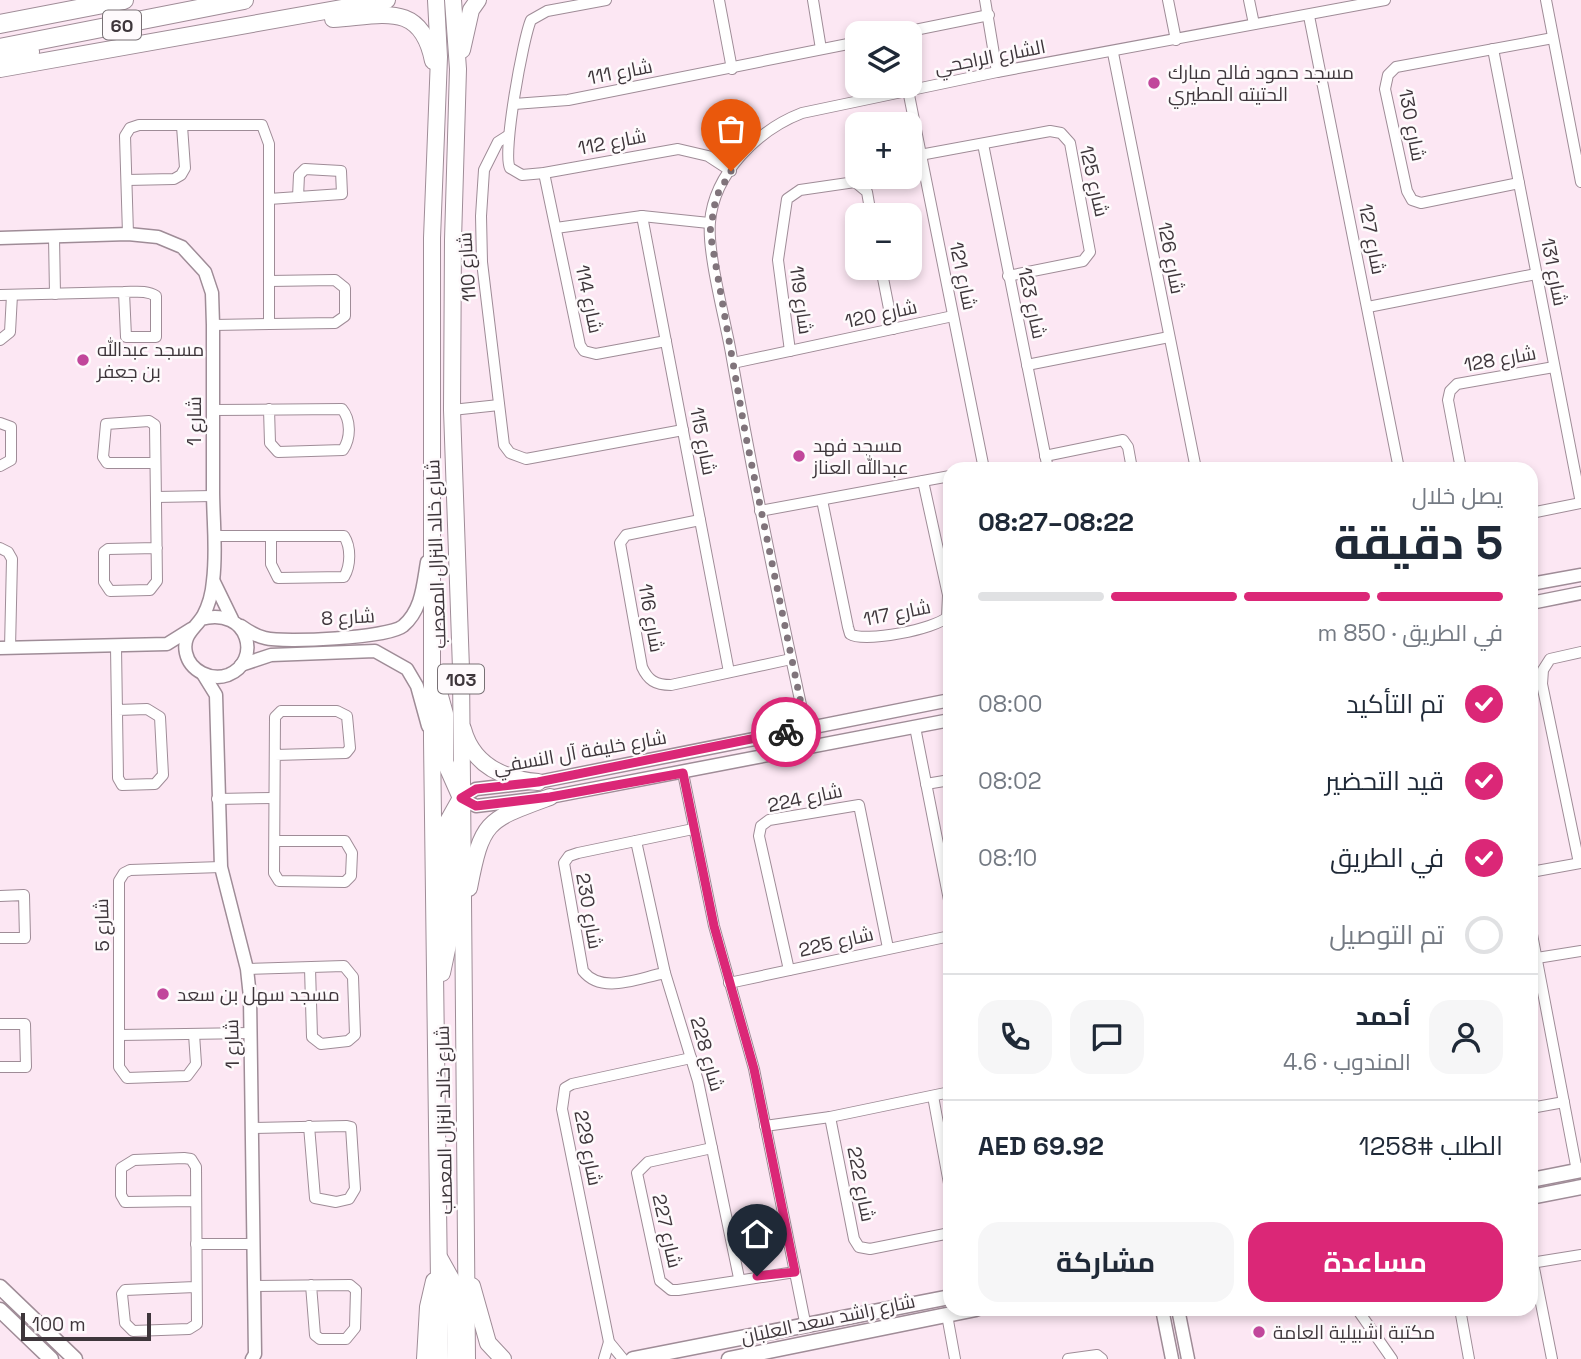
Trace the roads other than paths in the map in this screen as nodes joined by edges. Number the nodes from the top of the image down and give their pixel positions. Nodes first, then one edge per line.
1 (124, 0) edge
2 (244, 0) edge
3 (387, 0) edge
4 (436, 0) edge
5 (453, 0) edge
6 (478, 0) edge
7 (606, 0) edge
8 (719, 0) edge
9 (813, 0) edge
10 (985, 0) edge
11 (1168, 0) edge
12 (1250, 0) edge
13 (1385, 0) edge
14 (1546, 0) edge
15 (989, 16) junction
16 (1309, 16) junction
17 (136, 22) junction
18 (0, 24) edge
19 (264, 24) junction
20 (1254, 24) junction
21 (922, 29) edge
22 (1553, 38) junction
23 (1175, 40) junction
24 (845, 44) edge
25 (0, 48) edge
26 (1493, 48) junction
27 (821, 49) junction
28 (1113, 53) junction
29 (0, 62) edge
30 (0, 69) edge
31 (458, 69) junction
32 (732, 69) junction
33 (997, 72) junction
34 (437, 83) junction
35 (922, 87) edge
36 (875, 98) edge
37 (514, 104) junction
38 (183, 126) junction
39 (509, 135) junction
40 (983, 144) junction
41 (506, 156) joint
42 (922, 156) edge
43 (922, 166) edge
44 (731, 171) junction
45 (544, 173) junction
46 (1581, 179) edge
47 (127, 180) junction
48 (1519, 183) junction
49 (298, 197) junction
50 (269, 199) junction
51 (869, 203) edge
52 (642, 216) junction
53 (709, 223) junction
54 (556, 228) junction
55 (128, 234) junction
56 (54, 237) junction
57 (0, 238) edge
58 (1536, 274) junction
59 (1008, 276) junction
60 (883, 280) edge
61 (269, 281) junction
62 (124, 292) junction
63 (55, 294) junction
64 (0, 295) edge
65 (12, 295) junction
66 (1368, 307) junction
67 (953, 316) junction
68 (269, 323) junction
69 (214, 325) junction
70 (893, 329) junction
71 (1169, 337) junction
72 (0, 340) edge
73 (666, 341) junction
74 (790, 351) junction
75 (733, 363) junction
76 (1027, 365) junction
77 (1554, 367) junction
78 (499, 405) junction
79 (269, 409) junction
80 (213, 410) junction
81 (452, 410) junction
82 (0, 423) edge
83 (683, 430) junction
84 (1045, 456) junction
85 (983, 462) edge
86 (1046, 462) edge
87 (1131, 462) edge
88 (1195, 462) edge
89 (1398, 462) edge
90 (1460, 462) edge
91 (155, 463) junction
92 (0, 466) edge
93 (943, 477) edge
94 (923, 481) junction
95 (156, 496) junction
96 (213, 496) junction
97 (822, 500) junction
98 (1581, 503) edge
99 (760, 511) junction
100 (1538, 512) edge
101 (700, 520) junction
102 (432, 534) junction
103 (216, 536) junction
104 (271, 536) junction
105 (0, 548) edge
106 (156, 548) junction
107 (943, 572) edge
108 (1581, 575) edge
109 (213, 579) junction
110 (1556, 580) junction
111 (1538, 583) edge
112 (5, 592) edge
113 (1581, 593) edge
114 (1559, 597) junction
115 (1538, 602) edge
116 (943, 620) edge
117 (236, 623) junction
118 (196, 624) junction
119 (167, 644) junction
120 (116, 647) junction
121 (5, 648) edge
122 (1581, 652) edge
123 (791, 659) junction
124 (192, 665) junction
125 (241, 665) junction
126 (433, 666) junction
127 (729, 672) junction
128 (202, 674) junction
129 (230, 674) junction
130 (216, 695) junction
131 (943, 701) edge
132 (118, 710) junction
133 (461, 720) junction
134 (943, 721) edge
135 (915, 727) junction
136 (806, 728) junction
137 (432, 740) junction
138 (275, 755) junction
139 (683, 773) junction
140 (943, 781) edge
141 (538, 782) junction
142 (926, 783) junction
143 (550, 797) junction
144 (274, 798) junction
145 (461, 798) junction
146 (217, 799) junction
147 (693, 828) junction
148 (275, 841) junction
149 (636, 841) junction
150 (1580, 863) edge
151 (221, 867) junction
152 (943, 869) edge
153 (1538, 871) edge
154 (0, 895) edge
155 (463, 921) junction
156 (943, 937) edge
157 (0, 938) edge
158 (888, 948) junction
159 (1581, 951) edge
160 (1538, 958) edge
161 (1538, 963) edge
162 (310, 968) junction
163 (247, 969) junction
164 (789, 970) junction
165 (665, 973) junction
166 (729, 983) junction
167 (437, 993) junction
168 (0, 1024) edge
169 (251, 1033) junction
170 (194, 1034) junction
171 (120, 1035) junction
172 (691, 1058) junction
173 (0, 1067) edge
174 (943, 1094) edge
175 (933, 1096) junction
176 (1564, 1102) junction
177 (1538, 1107) edge
178 (830, 1117) junction
179 (309, 1126) junction
180 (765, 1126) junction
181 (253, 1128) junction
182 (712, 1148) junction
183 (943, 1151) edge
184 (1579, 1171) edge
185 (1538, 1179) edge
186 (1581, 1188) edge
187 (1538, 1196) edge
188 (195, 1201) junction
189 (943, 1234) edge
190 (196, 1244) junction
191 (254, 1244) junction
192 (1581, 1255) edge
193 (440, 1259) junction
194 (1538, 1262) edge
195 (795, 1272) junction
196 (467, 1273) junction
197 (738, 1278) junction
198 (311, 1285) junction
199 (255, 1286) junction
200 (0, 1287) edge
201 (195, 1287) junction
202 (1538, 1292) edge
203 (943, 1298) edge
204 (0, 1310) edge
205 (943, 1316) edge
206 (947, 1316) edge
207 (1163, 1316) edge
208 (1179, 1316) edge
209 (1362, 1316) edge
210 (1461, 1316) edge
211 (807, 1327) junction
212 (609, 1342) junction
213 (255, 1357) edge
214 (51, 1359) edge
215 (75, 1359) edge
216 (425, 1359) edge
217 (440, 1359) edge
218 (456, 1359) edge
219 (467, 1359) edge
220 (503, 1359) edge
221 (604, 1359) edge
222 (623, 1359) edge
223 (633, 1359) edge
224 (731, 1359) edge
225 (955, 1359) edge
226 (1068, 1359) edge
227 (1102, 1359) edge
228 (1172, 1359) edge
229 (1188, 1359) edge
230 (1392, 1359) edge
231 (1469, 1359) edge
232 (1552, 1359) edge

1 - 18 highway, 60
2 - 17 highway, 60
3 - 19 main road
4 - 34 main road, شارع خالد النزال المعصب / 103
5 - 31 main road, شارع خالد النزال المعصب / 103
6 - 31 main road
7 - 37 street, شارع 110
8 - 32 street
9 - 27 street
10 - 15 street
11 - 23 street
12 - 20 street
13 - 16 street, الشارع الراجحي
14 - 22 street
15 - 21 street
15 - 33 street
16 - 20 street, الشارع الراجحي
16 - 66 street, شارع 127
17 - 25 highway, 60
17 - 29 highway
19 - 30 main road
19 - 34 main road
20 - 23 street, الشارع الراجحي
22 - 26 street, شارع 130
22 - 46 street
23 - 28 street, الشارع الراجحي
24 - 27 street, شارع 111
26 - 48 street, شارع 131
26 - 48 street, شارع 130
27 - 32 street, شارع 111
28 - 33 street, الشارع الراجحي
28 - 71 street, شارع 126
31 - 81 main road, شارع خالد النزال المعصب / 103
32 - 37 street, شارع 111
33 - 35 street, الشارع الراجحي
34 - 102 main road, شارع خالد النزال المعصب / 103
36 - 44 street, الشارع الراجحي
37 - 39 street, شارع 110
38 - 47 street
38 - 47 street
38 - 50 street
39 - 41 street, شارع 110
39 - 78 street, شارع 110
40 - 42 street, شارع 125
40 - 59 street, شارع 123
40 - 59 street, شارع 125
41 - 45 street, شارع 112
43 - 67 street, شارع 121
44 - 45 street, شارع 112
44 - 53 street, الشارع الراجحي
45 - 54 street, 114 شارع
47 - 55 street
48 - 58 street, شارع 131
49 - 49 street
49 - 50 street
50 - 61 street
51 - 74 street, شارع 119
52 - 53 street
52 - 54 street
52 - 73 street, شارع 115
53 - 75 street, الشارع الراجحي
54 - 73 street, 114 شارع
55 - 56 street, شارع 1
55 - 69 street, شارع 1
56 - 57 street, شارع 1
56 - 63 street
58 - 66 street
58 - 77 street, شارع 131
59 - 76 street, شارع 123
60 - 70 street
61 - 68 street
61 - 68 street
62 - 62 street
62 - 63 street
63 - 65 street
64 - 65 street
65 - 72 street
66 - 89 street, شارع 127
67 - 70 street, شارع 120
67 - 85 street, شارع 121
68 - 69 street
69 - 80 street, شارع 1
70 - 74 street, شارع 120
71 - 76 street
71 - 88 street, شارع 126
73 - 83 street, شارع 115
74 - 75 street, شارع 120
75 - 99 street, الشارع الراجحي
76 - 84 street, شارع 123
77 - 90 street, شارع 128
77 - 98 street, شارع 131
78 - 81 street
78 - 83 street, شارع 110
79 - 79 street
79 - 80 street
80 - 96 street, شارع 1
81 - 133 main road, شارع خالد النزال المعصب / 103
82 - 92 street
83 - 101 street, شارع 115
84 - 86 street, شارع 123
84 - 87 street
91 - 91 street
91 - 95 street
93 - 94 street
94 - 97 street
94 - 107 street, شارع 117
95 - 96 street
95 - 106 street
96 - 103 street, شارع 1
97 - 99 street
97 - 116 street, شارع 117
98 - 100 street
99 - 123 street, الشارع الراجحي
101 - 127 street, شارع 115
101 - 127 street, شارع 116
102 - 117 street, شارع 8
102 - 126 main road, شارع خالد النزال المعصب / 103
103 - 104 street
103 - 109 street, شارع 1
104 - 104 street
105 - 112 street
106 - 106 street
108 - 110 street
109 - 117 street, شارع 1
109 - 118 street, شارع 1
110 - 111 street
110 - 114 street
112 - 121 street
113 - 114 street
114 - 115 street
117 - 118 street
117 - 125 street
118 - 119 street
118 - 124 street
119 - 120 street
119 - 124 street
120 - 121 street
120 - 132 street
122 - 150 street
123 - 127 street, شارع 116
123 - 136 street, الشارع الراجحي
124 - 128 street
125 - 129 street
125 - 137 street, شارع 8
126 - 137 main road, شارع خالد النزال المعصب / 103
126 - 145 main road
128 - 129 street
128 - 130 street
129 - 130 street
130 - 146 street, شارع 1
131 - 136 street, شارع خليفة آل النسفي
132 - 132 street
133 - 141 main road
133 - 145 main road, شارع خالد النزال المعصب / 103
134 - 135 street, شارع خليفة آل النسفي
135 - 139 street, شارع خليفة آل النسفي
135 - 142 street
136 - 141 street, شارع خليفة آل النسفي
137 - 167 main road, شارع خالد النزال المعصب / 103
138 - 138 street
138 - 144 street
139 - 143 street, شارع خليفة آل النسفي
139 - 147 street
140 - 142 street
141 - 145 street, شارع خليفة آل النسفي
142 - 152 street
143 - 145 street, شارع خليفة آل النسفي
143 - 155 main road
144 - 146 street
144 - 148 street
145 - 155 main road, شارع خالد النزال المعصب / 103
145 - 167 main road
146 - 151 street, شارع 1
147 - 149 street, شارع 230
147 - 166 street
148 - 148 street
149 - 165 street, شارع 228
149 - 165 street, شارع 230
150 - 153 street
151 - 163 street, شارع 1
151 - 171 street, شارع 5
154 - 157 street
155 - 196 main road, شارع خالد النزال المعصب / 103
156 - 158 street, شارع 225
158 - 164 street, شارع 225
158 - 164 street, شارع 224
159 - 160 street
161 - 176 street
162 - 162 street
162 - 163 street
163 - 169 street, شارع 1
164 - 166 street, شارع 225
165 - 172 street, شارع 228
166 - 180 street
167 - 193 main road, شارع خالد النزال المعصب / 103
168 - 173 street
169 - 170 street
169 - 181 street, شارع 1
170 - 171 street
170 - 171 street, شارع 5
172 - 182 street, شارع 228
172 - 212 street, شارع 229
174 - 175 street
175 - 178 street
175 - 183 street
176 - 177 street
176 - 184 street
178 - 180 street
178 - 189 street, شارع 222
179 - 179 street
179 - 181 street
180 - 195 street
181 - 191 street, شارع 1
182 - 197 street, شارع 228
182 - 197 street, شارع 227
184 - 185 main road
186 - 187 main road
188 - 188 street
188 - 190 street
190 - 191 street
190 - 201 street
191 - 199 street, شارع 1
192 - 194 street
193 - 216 main road
193 - 217 main road, شارع خالد النزال المعصب / 103
193 - 218 main road
195 - 197 street, شارع 227
195 - 211 street
196 - 219 main road, شارع خالد النزال المعصب / 103
196 - 220 main road
198 - 198 street
198 - 199 street
199 - 213 street, شارع 1
200 - 215 main road
201 - 201 street
202 - 232 street
203 - 211 main road, شارع راشد سعد العلبان
204 - 214 main road
205 - 224 main road, شارع راشد سعد العلبان
206 - 225 street
207 - 228 street
208 - 229 street
209 - 230 street
210 - 231 street
211 - 223 main road, شارع راشد سعد العلبان
212 - 221 street, شارع 229
212 - 222 street, شارع 229
226 - 227 street

